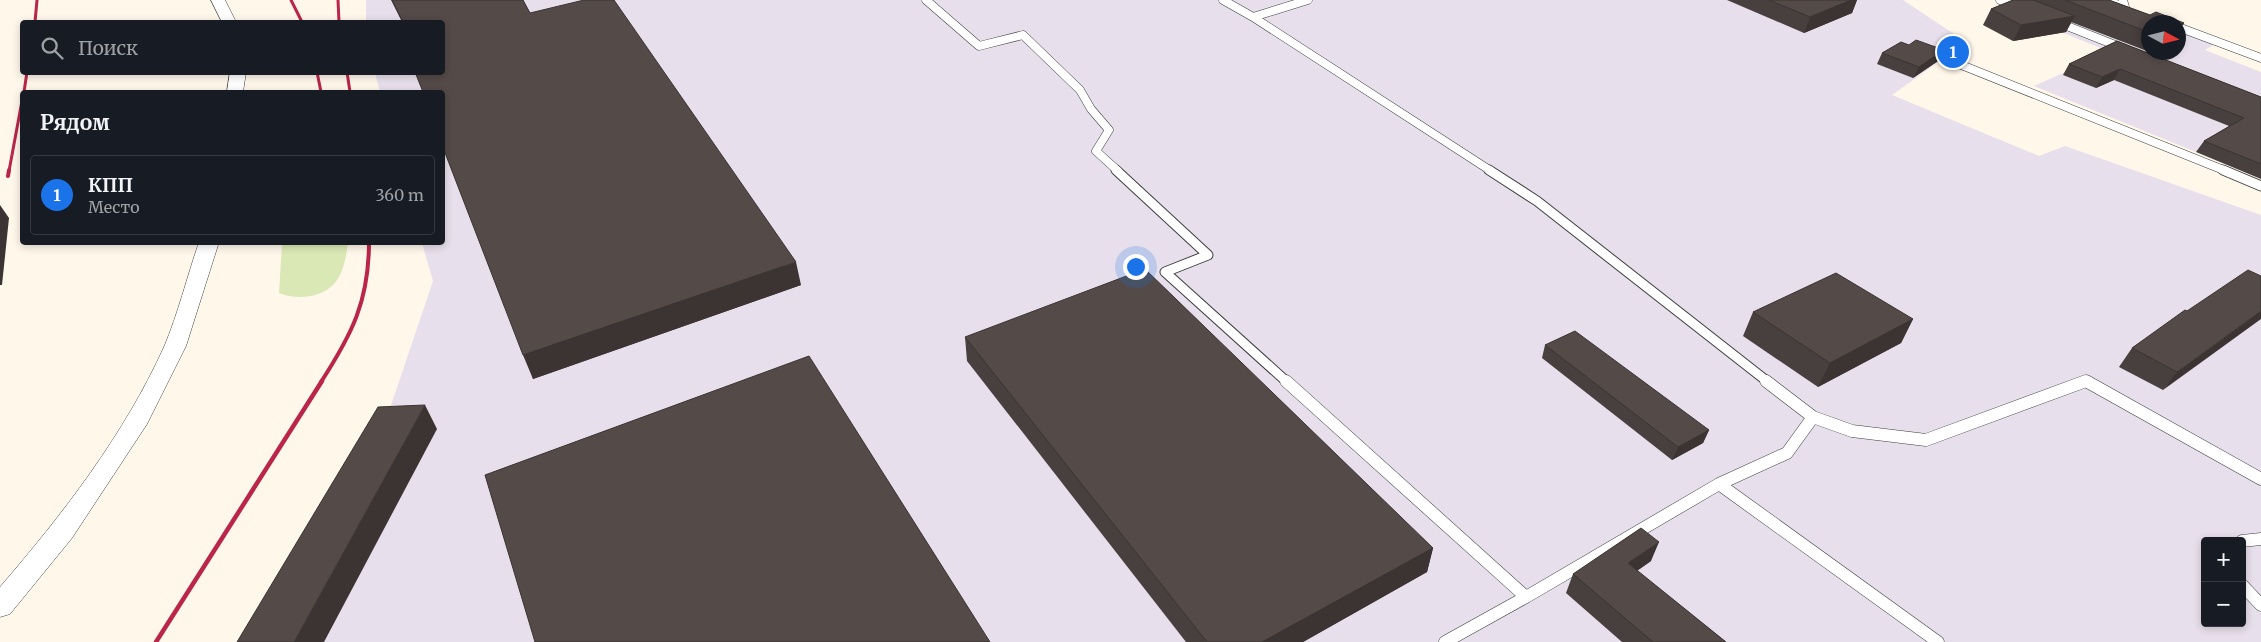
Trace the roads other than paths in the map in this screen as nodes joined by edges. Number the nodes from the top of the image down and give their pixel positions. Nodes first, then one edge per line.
1 (218, 0) edge
2 (926, 0) edge
3 (1223, 0) edge
4 (1308, 0) edge
5 (2000, 0) edge
6 (2105, 0) edge
7 (2124, 4) edge
8 (2133, 10) edge
9 (2027, 11) edge
10 (1252, 17) junction
11 (2045, 18) edge
12 (228, 20) edge
13 (2186, 30) edge
14 (2137, 54) edge
15 (1944, 58) edge
16 (2261, 58) edge
17 (238, 75) edge
18 (235, 90) edge
19 (2261, 186) edge
20 (208, 245) edge
21 (1813, 417) junction
22 (2261, 479) edge
23 (1719, 484) junction
24 (2261, 538) edge
25 (2246, 540) edge
26 (2246, 589) edge
27 (1526, 597) junction
28 (2261, 605) edge
29 (0, 606) edge
30 (1445, 642) edge
31 (1938, 642) edge

1 - 12 street
2 - 27 lane
3 - 10 lane
4 - 10 lane
5 - 9 lane
6 - 7 lane
7 - 8 lane
10 - 21 lane
11 - 14 lane
13 - 16 lane
15 - 19 lane
17 - 18 street
20 - 29 street
21 - 22 lane
21 - 23 lane
23 - 27 lane
23 - 31 lane
24 - 25 lane
26 - 28 lane
27 - 30 lane

